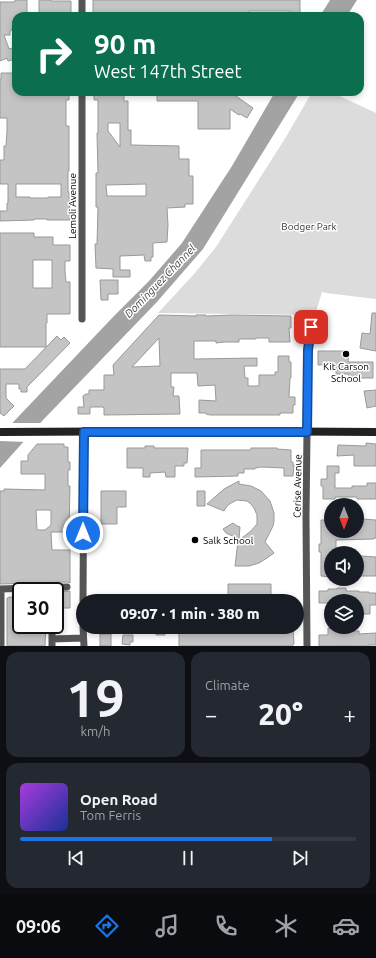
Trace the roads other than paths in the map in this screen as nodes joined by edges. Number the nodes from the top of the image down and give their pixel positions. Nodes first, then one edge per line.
1 (82, 0) edge
2 (82, 12) edge
3 (82, 96) edge
4 (82, 319) dead end
5 (311, 327) dead end
6 (0, 432) edge
7 (84, 432) junction
8 (307, 432) junction
9 (376, 432) edge
10 (64, 587) edge
11 (67, 587) dead end
12 (0, 589) edge
13 (12, 589) edge
14 (83, 594) edge
15 (83, 634) edge
16 (83, 638) junction
17 (52, 642) edge
18 (1, 646) edge
19 (84, 646) edge
20 (307, 646) edge

1 - 2 street
3 - 4 street, Lemoli Avenue
5 - 8 street, Cerise Avenue
6 - 7 street
7 - 8 street
7 - 14 street
8 - 9 street
8 - 20 street, Cerise Avenue
10 - 11 street
12 - 13 street
12 - 18 street
15 - 16 street
16 - 17 street
16 - 19 street

